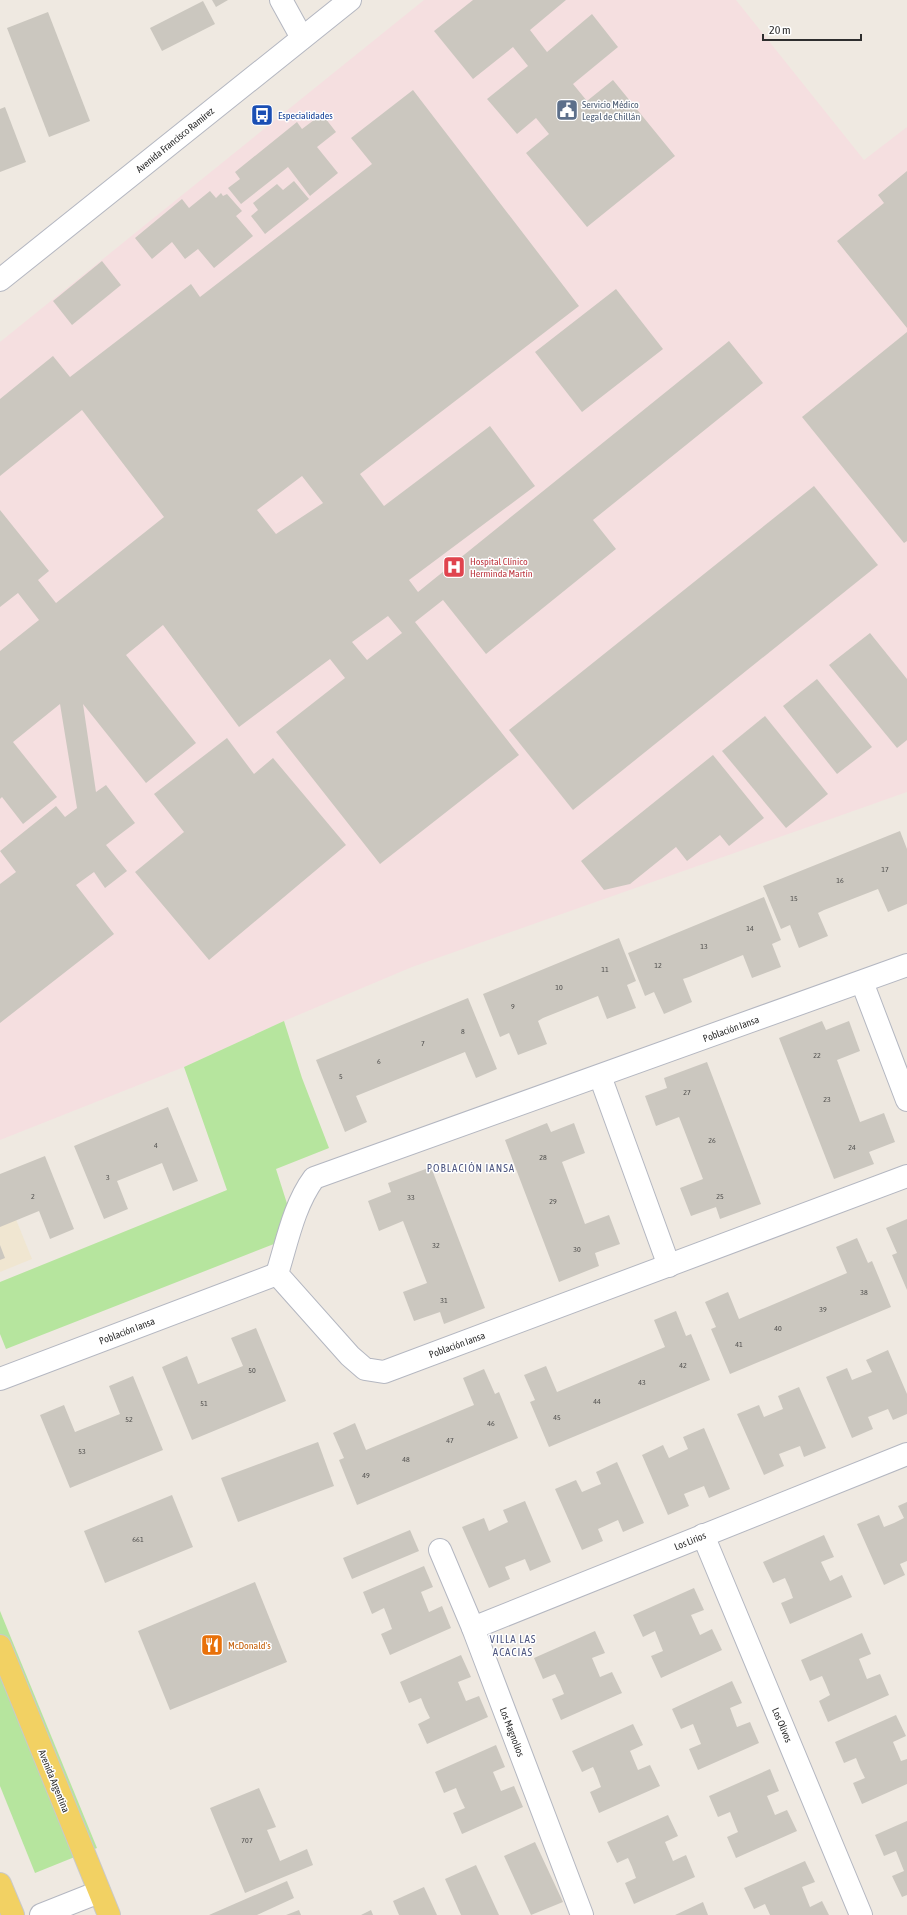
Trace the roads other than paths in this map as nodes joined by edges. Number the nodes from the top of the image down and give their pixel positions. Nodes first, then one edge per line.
1 (281, 0) edge
2 (350, 0) edge
3 (302, 38) junction
4 (0, 280) edge
5 (907, 965) edge
6 (862, 982) junction
7 (600, 1076) junction
8 (907, 1100) edge
9 (907, 1176) edge
10 (668, 1266) junction
11 (277, 1274) junction
12 (0, 1380) edge
13 (907, 1454) edge
14 (703, 1535) junction
15 (440, 1550) dead end
16 (473, 1628) junction
17 (0, 1646) edge
18 (0, 1884) edge
19 (100, 1892) junction
20 (13, 1915) edge
21 (41, 1915) edge
22 (109, 1915) edge
23 (582, 1915) edge
24 (861, 1915) edge

1 - 3 street
2 - 3 street, Avenida Francisco Ramírez
3 - 4 street, Avenida Francisco Ramírez
5 - 6 street, Población Iansa
6 - 7 street, Población Iansa
6 - 8 street
7 - 10 street
7 - 11 street, Población Iansa
9 - 10 street, Población Iansa
10 - 11 street, Población Iansa
11 - 12 street, Población Iansa
13 - 14 street, Los Lirios
14 - 16 street, Los Lirios
14 - 24 street, Los Olivos
15 - 16 street, Los Magnolios
16 - 23 street, Los Magnolios
17 - 19 main road, Avenida Argentina
18 - 20 main road
19 - 21 street
19 - 22 main road, Avenida Argentina

